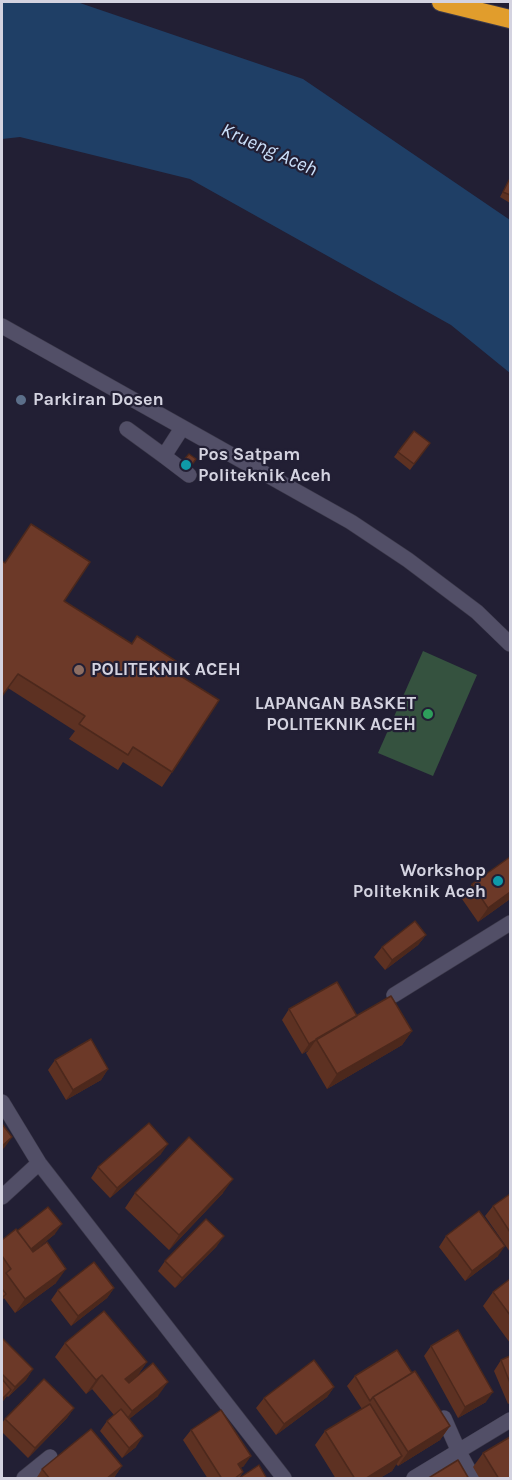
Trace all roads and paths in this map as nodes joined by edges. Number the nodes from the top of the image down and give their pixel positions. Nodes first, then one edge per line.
1 (441, 2) edge
2 (510, 19) edge
3 (2, 326) edge
4 (182, 428) junction
5 (127, 429) dead end
6 (164, 456) junction
7 (189, 475) dead end
8 (510, 644) edge
9 (510, 923) edge
10 (394, 995) dead end
11 (2, 1102) edge
12 (39, 1163) junction
13 (2, 1197) edge
14 (444, 1418) edge
15 (510, 1420) edge
16 (459, 1452) junction
17 (50, 1456) dead end
18 (24, 1479) edge
19 (284, 1479) edge
20 (414, 1479) edge
21 (473, 1479) edge

1 - 2 highway
3 - 4 street
4 - 6 street
4 - 8 street
5 - 6 street
6 - 7 street
9 - 10 street
11 - 12 street
12 - 13 street
12 - 19 street
14 - 16 street
15 - 16 street
16 - 20 street
16 - 21 street
17 - 18 street

